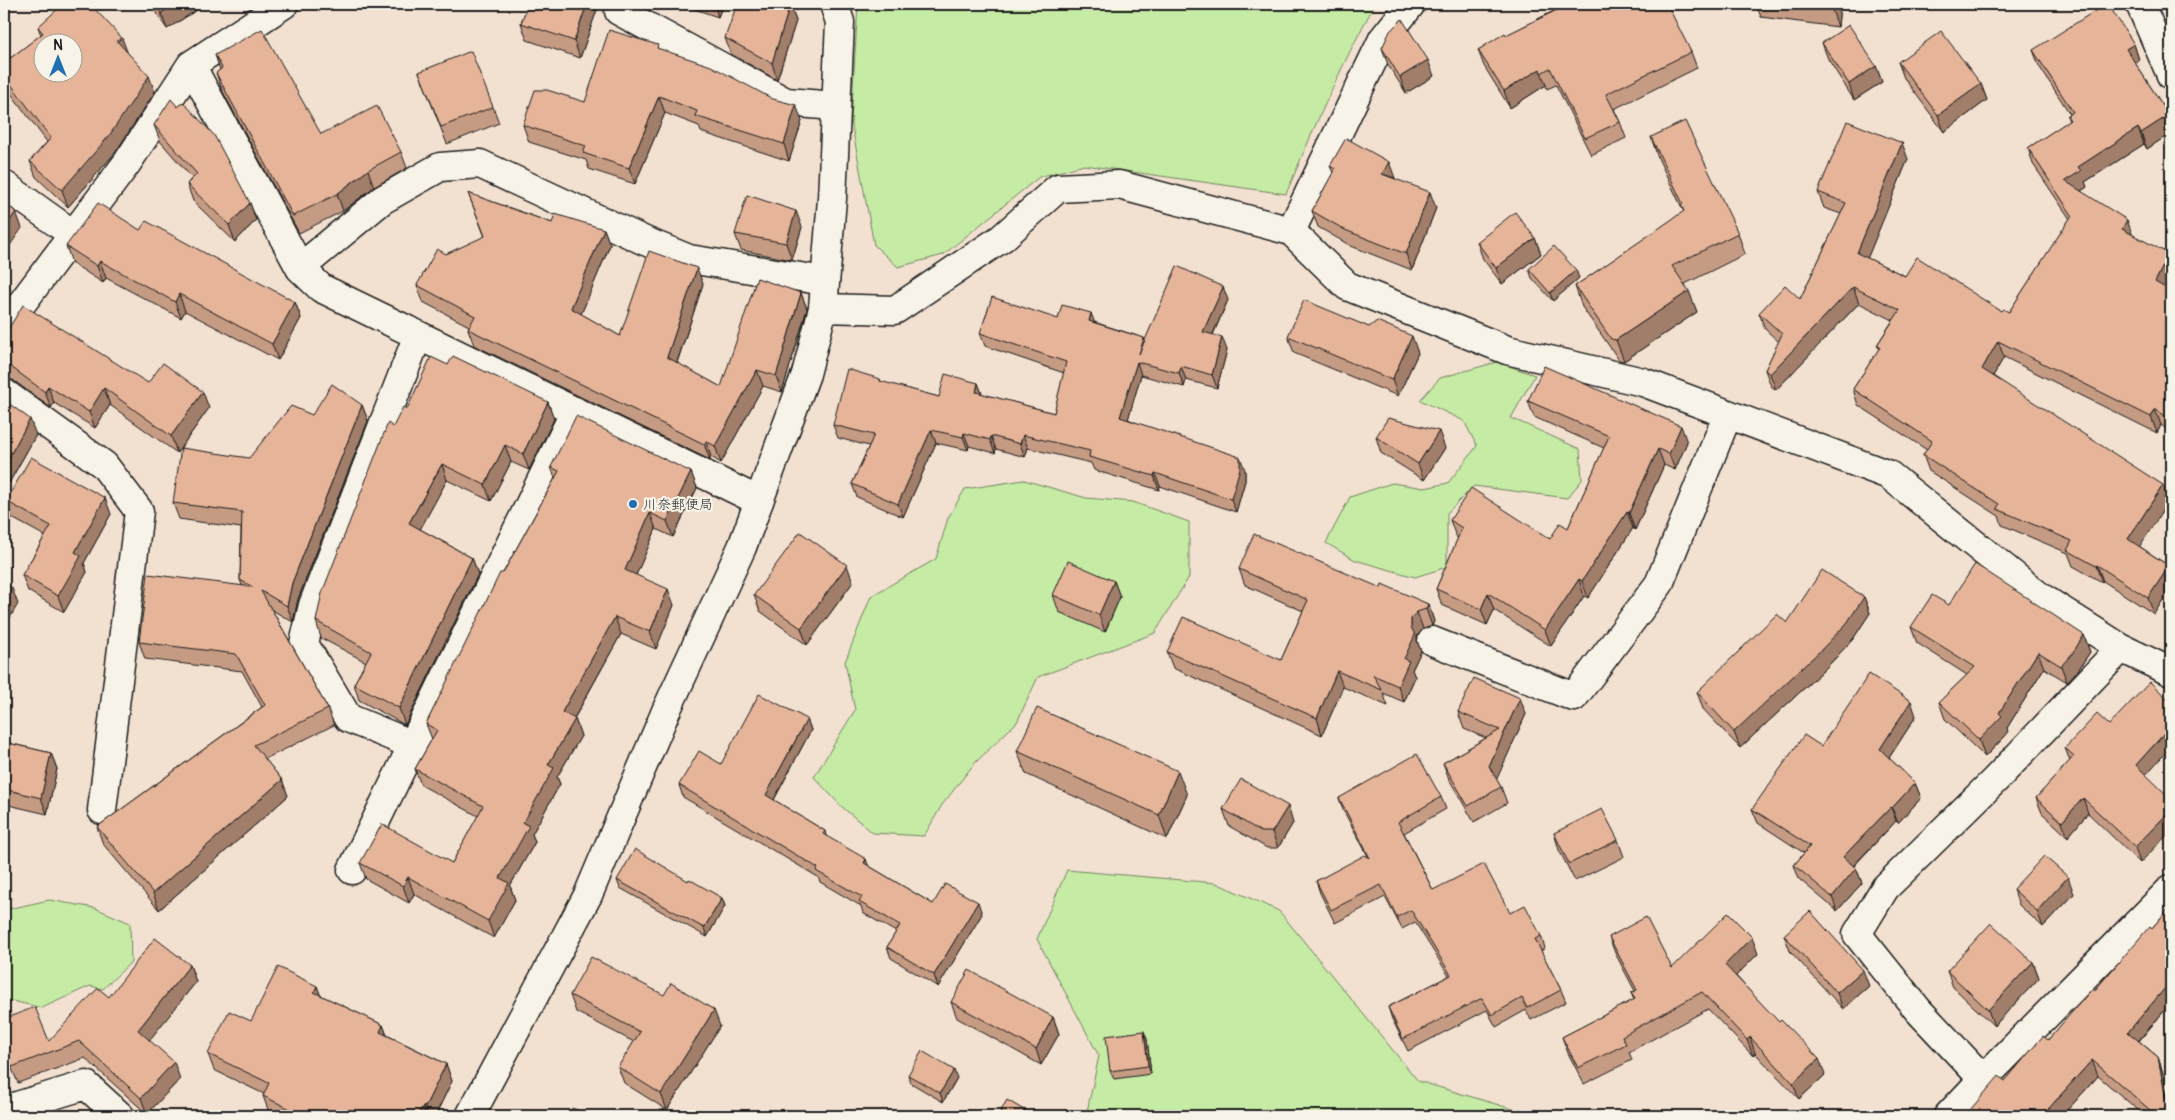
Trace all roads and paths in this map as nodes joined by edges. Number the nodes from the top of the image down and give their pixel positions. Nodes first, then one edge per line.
1 (284, 4) edge
2 (834, 4) edge
3 (1411, 4) edge
4 (2140, 4) edge
5 (619, 11) dead end
6 (191, 66) junction
7 (2171, 75) edge
8 (835, 106) junction
9 (4, 185) edge
10 (1291, 230) junction
11 (74, 235) junction
12 (300, 268) junction
13 (825, 281) junction
14 (823, 308) junction
15 (4, 327) edge
16 (418, 334) junction
17 (4, 393) edge
18 (575, 412) junction
19 (1728, 414) junction
20 (759, 501) junction
21 (1432, 640) dead end
22 (2120, 648) junction
23 (2169, 666) edge
24 (413, 744) junction
25 (102, 810) dead end
26 (352, 870) dead end
27 (2171, 890) edge
28 (1983, 1079) junction
29 (4, 1110) edge
30 (120, 1116) edge
31 (470, 1116) edge
32 (1948, 1116) edge

1 - 6 street
2 - 8 street
3 - 10 street
4 - 7 street
5 - 8 street
6 - 11 street
6 - 12 street
8 - 13 street
9 - 11 street
10 - 14 street
10 - 19 street
11 - 15 street
12 - 13 street
12 - 16 street
13 - 14 street
14 - 20 street
16 - 18 street
16 - 24 street
17 - 25 street
18 - 20 street
18 - 24 street
19 - 21 street
19 - 22 street
20 - 31 street
22 - 23 street
22 - 28 street
24 - 26 street
27 - 28 street
28 - 32 street
29 - 30 street

